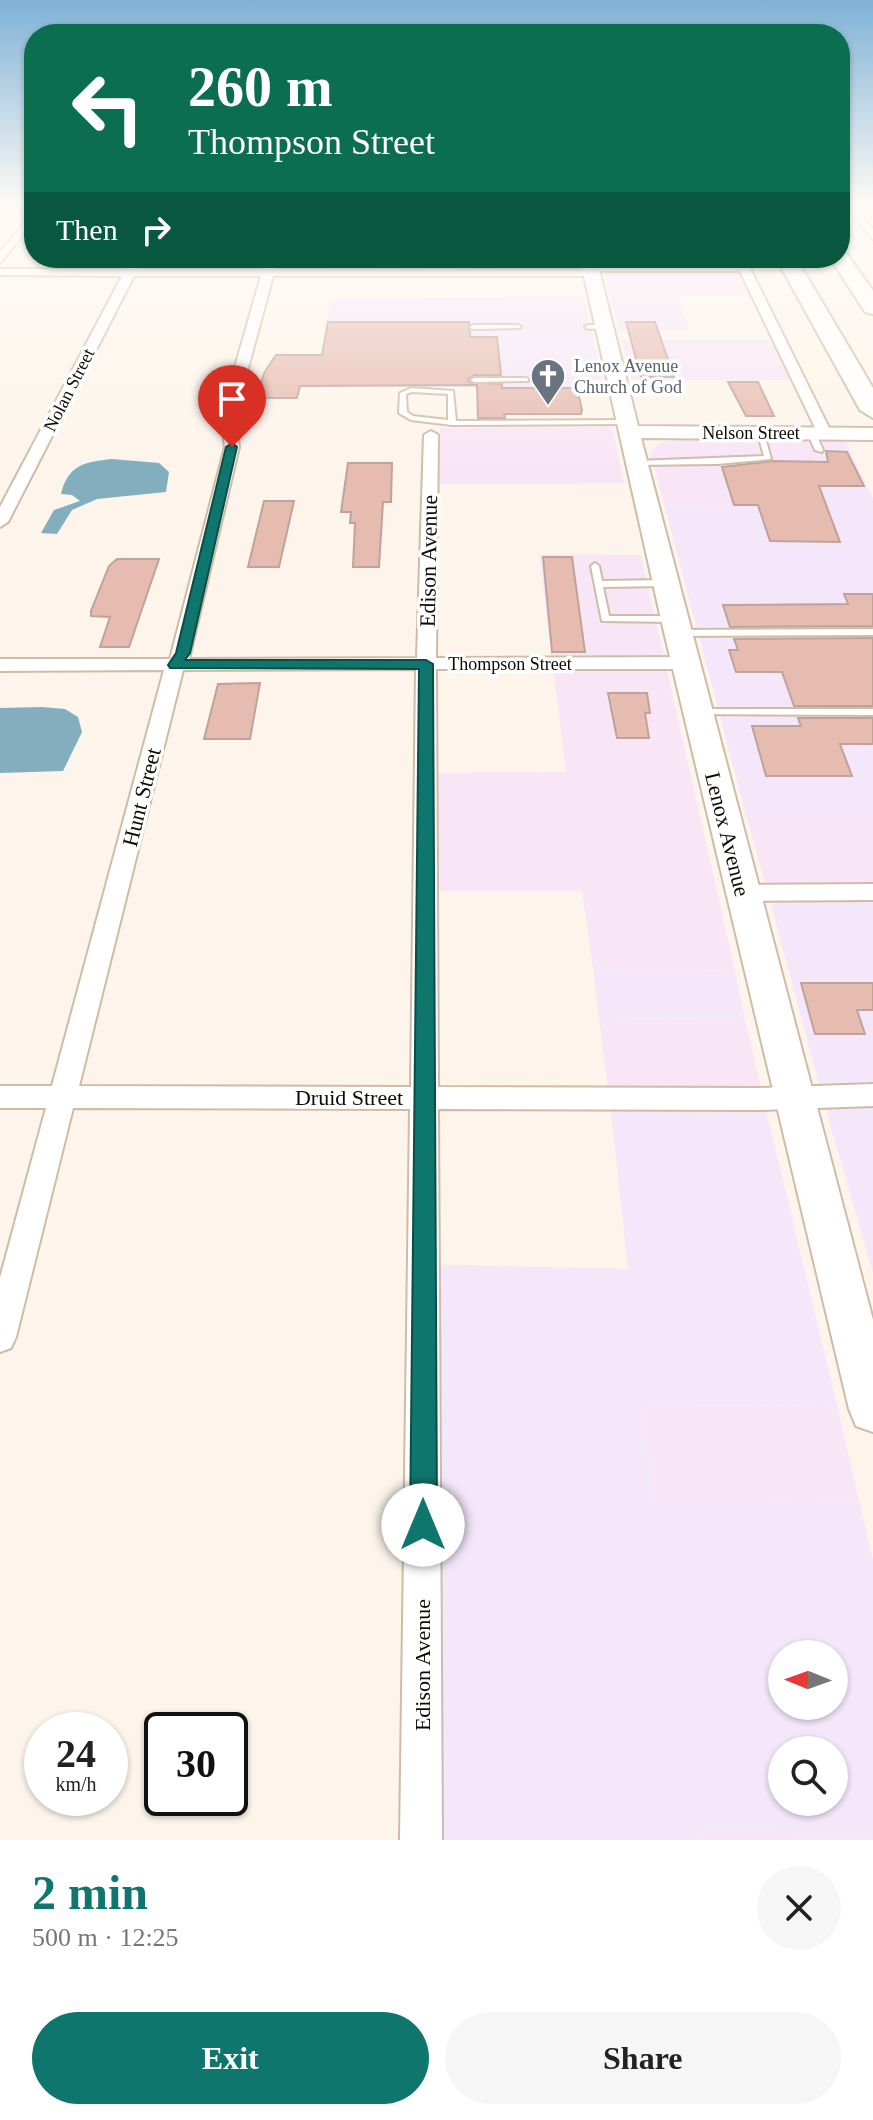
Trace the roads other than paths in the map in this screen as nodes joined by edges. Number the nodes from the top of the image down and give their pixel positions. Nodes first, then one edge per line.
1 (120, 292) edge
2 (262, 292) edge
3 (592, 292) edge
4 (754, 292) edge
5 (805, 292) edge
6 (473, 327) dead end
7 (518, 327) dead end
8 (474, 380) dead end
9 (526, 380) dead end
10 (873, 410) edge
11 (628, 427) junction
12 (442, 429) junction
13 (760, 433) junction
14 (873, 434) edge
15 (818, 439) junction
16 (637, 463) junction
17 (0, 522) edge
18 (595, 566) dead end
19 (665, 583) junction
20 (598, 584) junction
21 (676, 626) junction
22 (873, 632) edge
23 (685, 663) junction
24 (426, 664) junction
25 (0, 665) edge
26 (175, 665) junction
27 (697, 712) junction
28 (873, 712) edge
29 (873, 892) edge
30 (743, 893) junction
31 (873, 1095) edge
32 (0, 1097) edge
33 (64, 1097) junction
34 (426, 1097) junction
35 (793, 1097) junction
36 (0, 1337) edge
37 (870, 1389) edge
38 (421, 1840) edge

1 - 17 street, Nolan Street
2 - 26 street, Hunt Street
3 - 11 street, Lenox Avenue
4 - 15 street
5 - 10 highway
6 - 7 lane
8 - 9 lane
11 - 12 lane
11 - 13 street, Nelson Street
11 - 16 street, Lenox Avenue
12 - 12 lane
12 - 24 street, Edison Avenue
13 - 15 street, Nelson Street
13 - 16 lane
14 - 15 street, Nelson Street
16 - 19 street, Lenox Avenue
18 - 20 lane
19 - 20 lane
19 - 21 street, Lenox Avenue
20 - 21 lane
21 - 22 lane
21 - 23 street, Lenox Avenue
23 - 24 street, Thompson Street
23 - 27 street, Lenox Avenue
24 - 26 street, Thompson Street
24 - 34 street, Edison Avenue
25 - 26 street, Thompson Street
26 - 33 street, Hunt Street
27 - 28 lane
27 - 30 street, Lenox Avenue
29 - 30 street
30 - 35 street, Lenox Avenue
31 - 35 street, Druid Street
32 - 33 street, Druid Street
33 - 34 street, Druid Street
33 - 36 street, Hunt Street
34 - 35 street, Druid Street
34 - 38 street, Edison Avenue
35 - 37 street, Lenox Avenue

